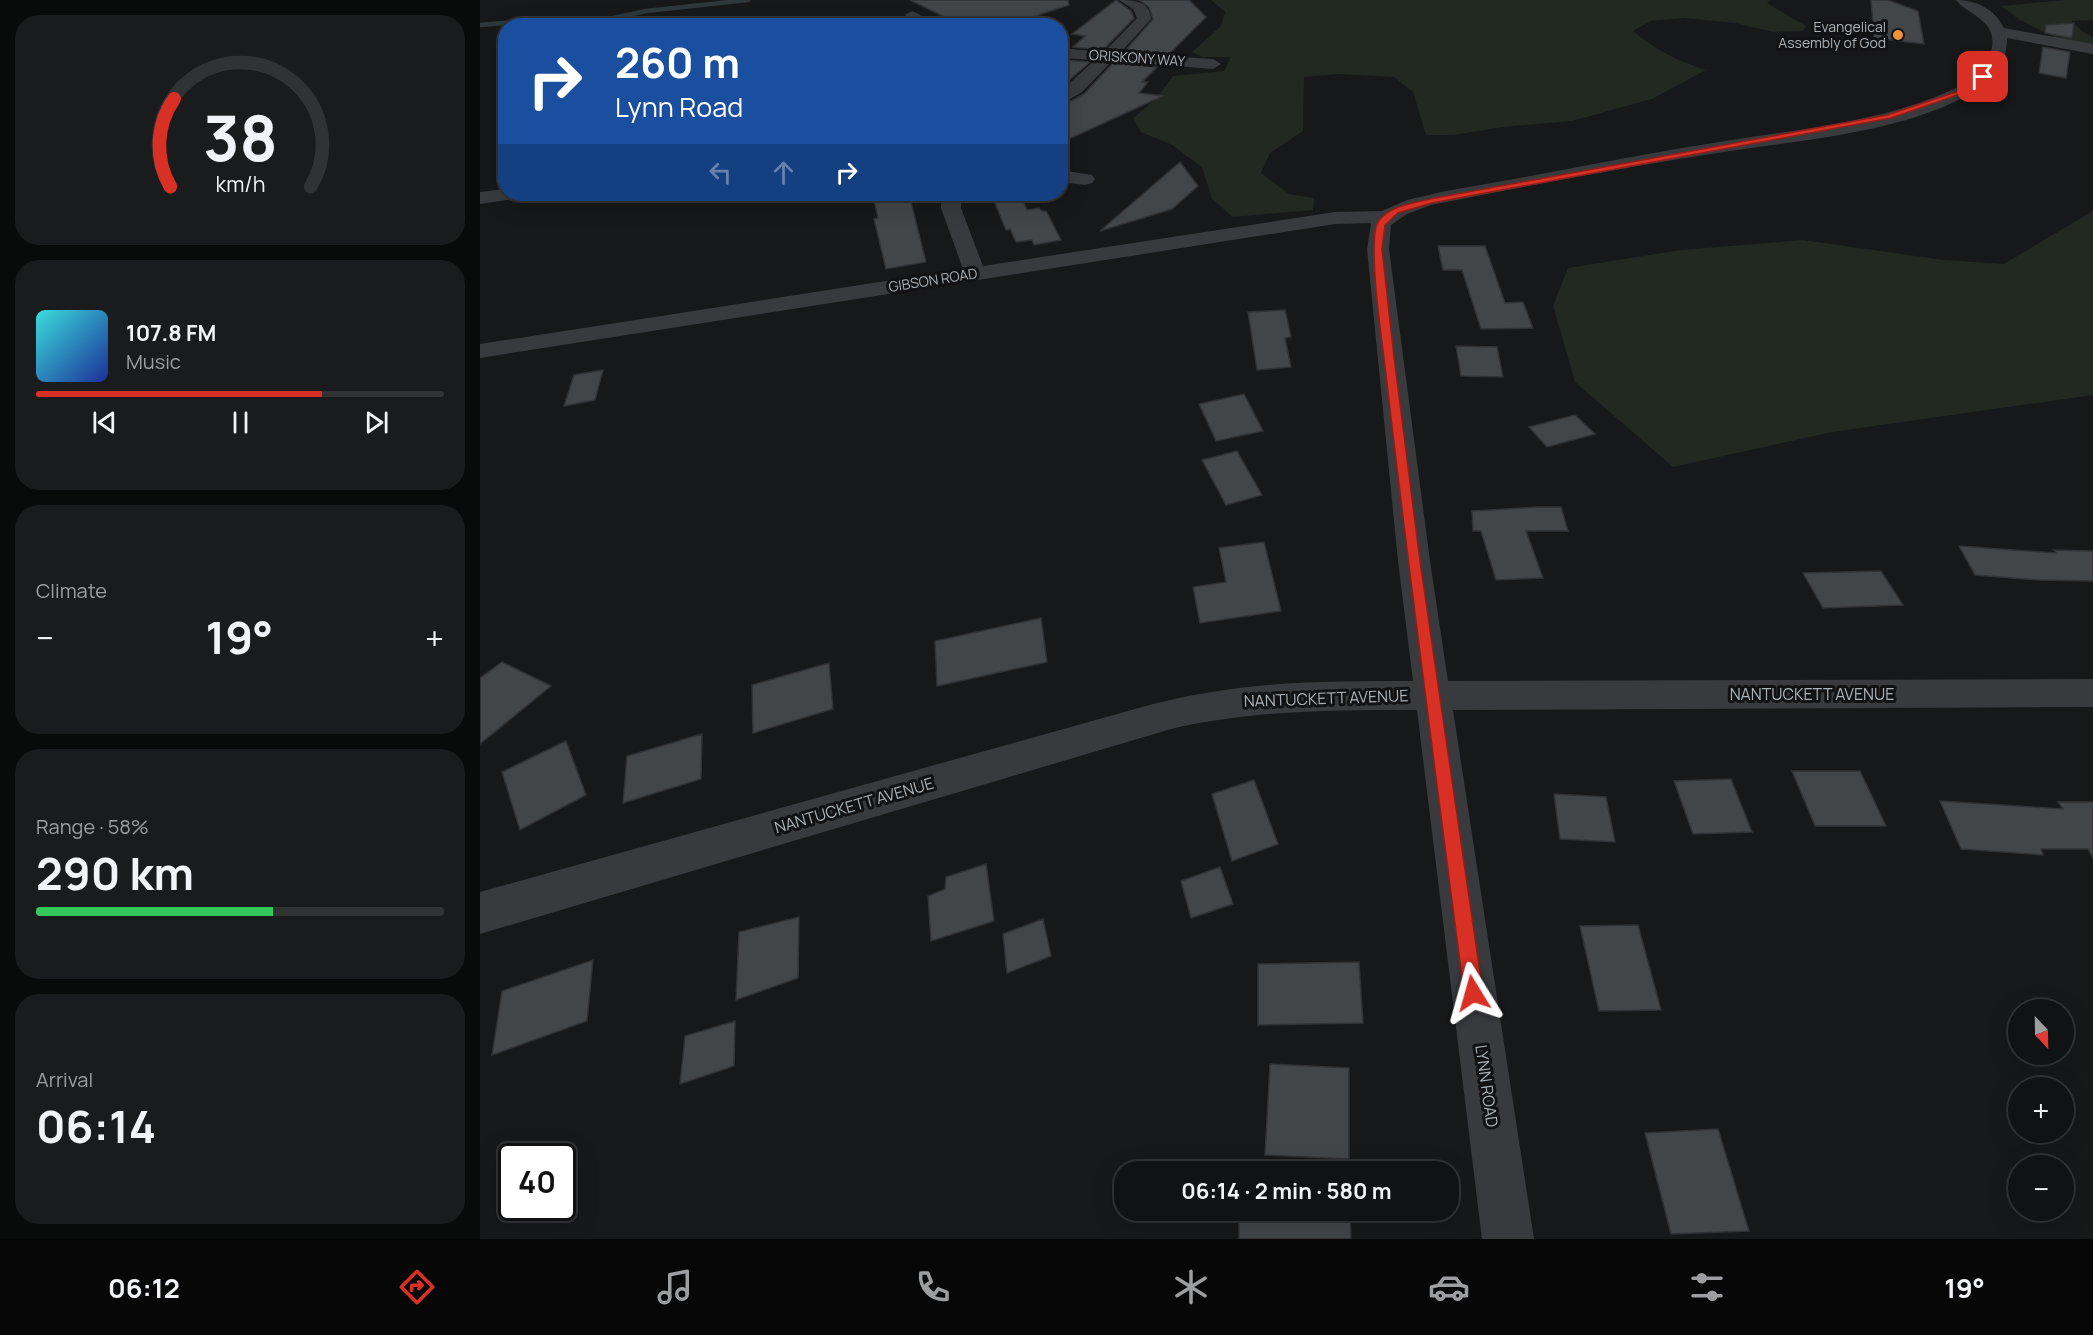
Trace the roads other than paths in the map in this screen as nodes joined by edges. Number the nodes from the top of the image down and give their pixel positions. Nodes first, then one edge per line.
1 (1126, 0) edge
2 (1963, 0) edge
3 (912, 15) dead end
4 (917, 18) edge
5 (2000, 32) junction
6 (2093, 49) edge
7 (1068, 54) edge
8 (1108, 56) junction
9 (1214, 64) dead end
10 (1068, 94) edge
11 (1068, 177) edge
12 (1085, 179) dead end
13 (498, 196) edge
14 (480, 198) edge
15 (951, 201) edge
16 (1386, 217) junction
17 (975, 273) junction
18 (480, 351) edge
19 (2093, 693) edge
20 (1433, 695) junction
21 (480, 913) edge
22 (1508, 1239) edge

1 - 8 street
2 - 5 street
3 - 4 street
5 - 6 street
5 - 16 street
7 - 8 street, ORISKONY WAY
8 - 9 street, ORISKONY WAY
8 - 10 street
11 - 12 street
13 - 14 street
15 - 17 street
16 - 17 street, GIBSON ROAD
16 - 20 street, LYNN ROAD
17 - 18 street, GIBSON ROAD
19 - 20 street, NANTUCKETT AVENUE
20 - 21 street, NANTUCKETT AVENUE
20 - 22 street, LYNN ROAD

